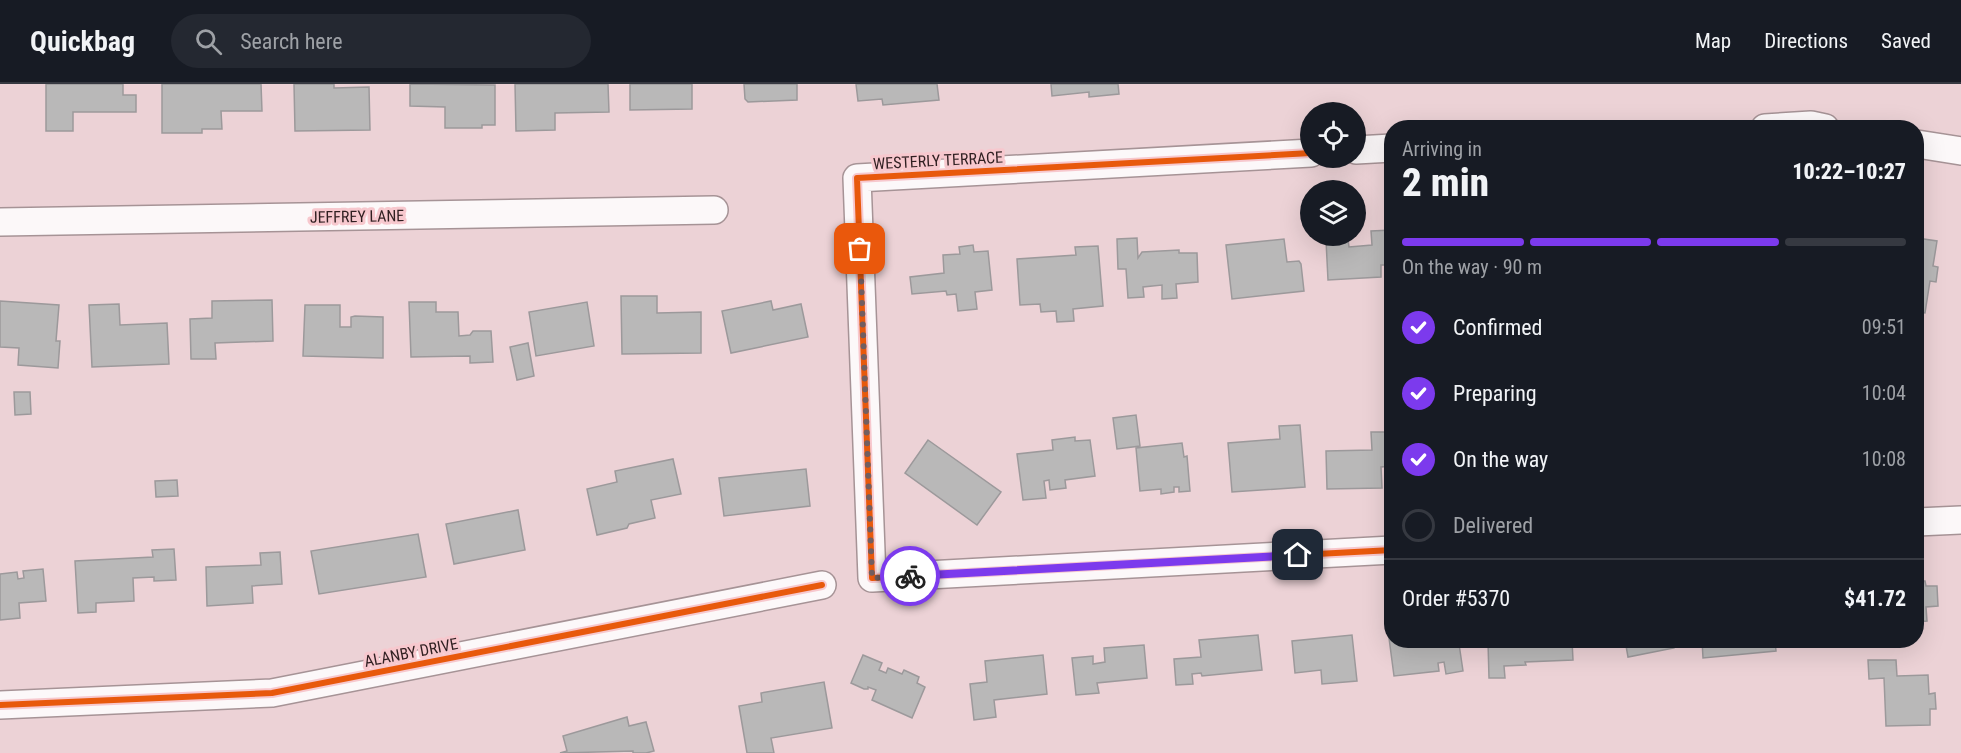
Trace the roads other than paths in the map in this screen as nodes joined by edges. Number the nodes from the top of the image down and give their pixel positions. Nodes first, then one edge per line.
1 (1924, 145) edge
2 (1384, 148) edge
3 (1366, 149) edge
4 (1961, 152) edge
5 (1300, 154) edge
6 (714, 210) dead end
7 (0, 222) edge
8 (1961, 520) edge
9 (1924, 522) edge
10 (1384, 550) edge
11 (822, 585) dead end
12 (0, 705) edge

1 - 4 street
2 - 3 street
5 - 10 street, WESTERLY TERRACE
6 - 7 street, JEFFREY LANE
8 - 9 street
11 - 12 street, ALANBY DRIVE

